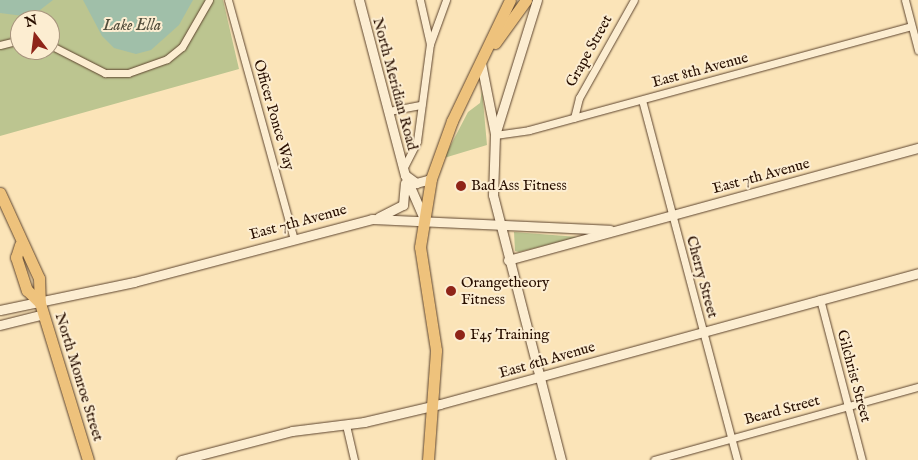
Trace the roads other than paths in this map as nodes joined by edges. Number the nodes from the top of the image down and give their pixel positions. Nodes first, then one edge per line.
1 (209, 0) edge
2 (228, 0) edge
3 (359, 0) edge
4 (420, 0) edge
5 (446, 0) edge
6 (510, 0) edge
7 (526, 0) edge
8 (537, 0) edge
9 (634, 0) edge
10 (904, 0) edge
11 (911, 26) junction
12 (430, 44) junction
13 (60, 50) edge
14 (918, 50) edge
15 (481, 63) junction
16 (642, 100) junction
17 (421, 105) junction
18 (389, 110) junction
19 (574, 118) junction
20 (495, 134) junction
21 (918, 148) edge
22 (404, 172) junction
23 (431, 178) junction
24 (0, 193) edge
25 (671, 214) junction
26 (372, 219) junction
27 (425, 221) junction
28 (498, 224) junction
29 (610, 230) junction
30 (294, 236) junction
31 (508, 260) junction
32 (918, 273) edge
33 (820, 299) junction
34 (42, 308) junction
35 (0, 310) edge
36 (0, 325) edge
37 (702, 331) junction
38 (540, 377) junction
39 (918, 387) edge
40 (433, 406) junction
41 (848, 406) junction
42 (346, 425) junction
43 (732, 438) junction
44 (88, 460) edge
45 (181, 460) edge
46 (354, 460) edge
47 (428, 460) edge
48 (562, 460) edge
49 (654, 460) edge
50 (737, 460) edge
51 (862, 460) edge

1 - 13 street
2 - 30 street, Officer Ponce Way
3 - 18 street, North Meridian Road
4 - 12 street
5 - 12 street
6 - 15 main road
7 - 15 main road
8 - 20 street
9 - 19 street, Grape Street
10 - 11 street
11 - 14 street
11 - 16 street, East 8th Avenue
12 - 17 street
15 - 20 street
15 - 23 main road
16 - 19 street, East 8th Avenue
16 - 25 street, Cherry Street
17 - 18 street
17 - 22 street
18 - 22 street, North Meridian Road
19 - 20 street, East 8th Avenue
20 - 28 street
21 - 25 street, East 7th Avenue
22 - 23 street
22 - 26 street, North Meridian Road
22 - 27 street, North Meridian Road
23 - 27 main road
24 - 34 main road, North Monroe Street
25 - 29 street, East 7th Avenue
25 - 37 street, Cherry Street
26 - 27 street, East 7th Avenue
26 - 30 street, East 7th Avenue
27 - 28 street, East 7th Avenue
27 - 40 main road
28 - 29 street, East 7th Avenue
28 - 31 street
29 - 31 street, East 7th Avenue
30 - 34 street, East 7th Avenue
31 - 38 street
32 - 33 street, East 6th Avenue
33 - 37 street, East 6th Avenue
33 - 41 street, Gilchrist Street
34 - 35 street, East 7th Avenue
34 - 36 street, East 7th Avenue
34 - 44 main road, North Monroe Street
37 - 38 street, East 6th Avenue
37 - 43 street, Cherry Street
38 - 40 street, East 6th Avenue
38 - 48 street
39 - 41 street, Beard Street
40 - 42 street, East 6th Avenue
40 - 47 main road
41 - 43 street, Beard Street
41 - 51 street, Gilchrist Street
42 - 45 street, East 6th Avenue
42 - 46 street
43 - 49 street, Beard Street
43 - 50 street, Cherry Street

